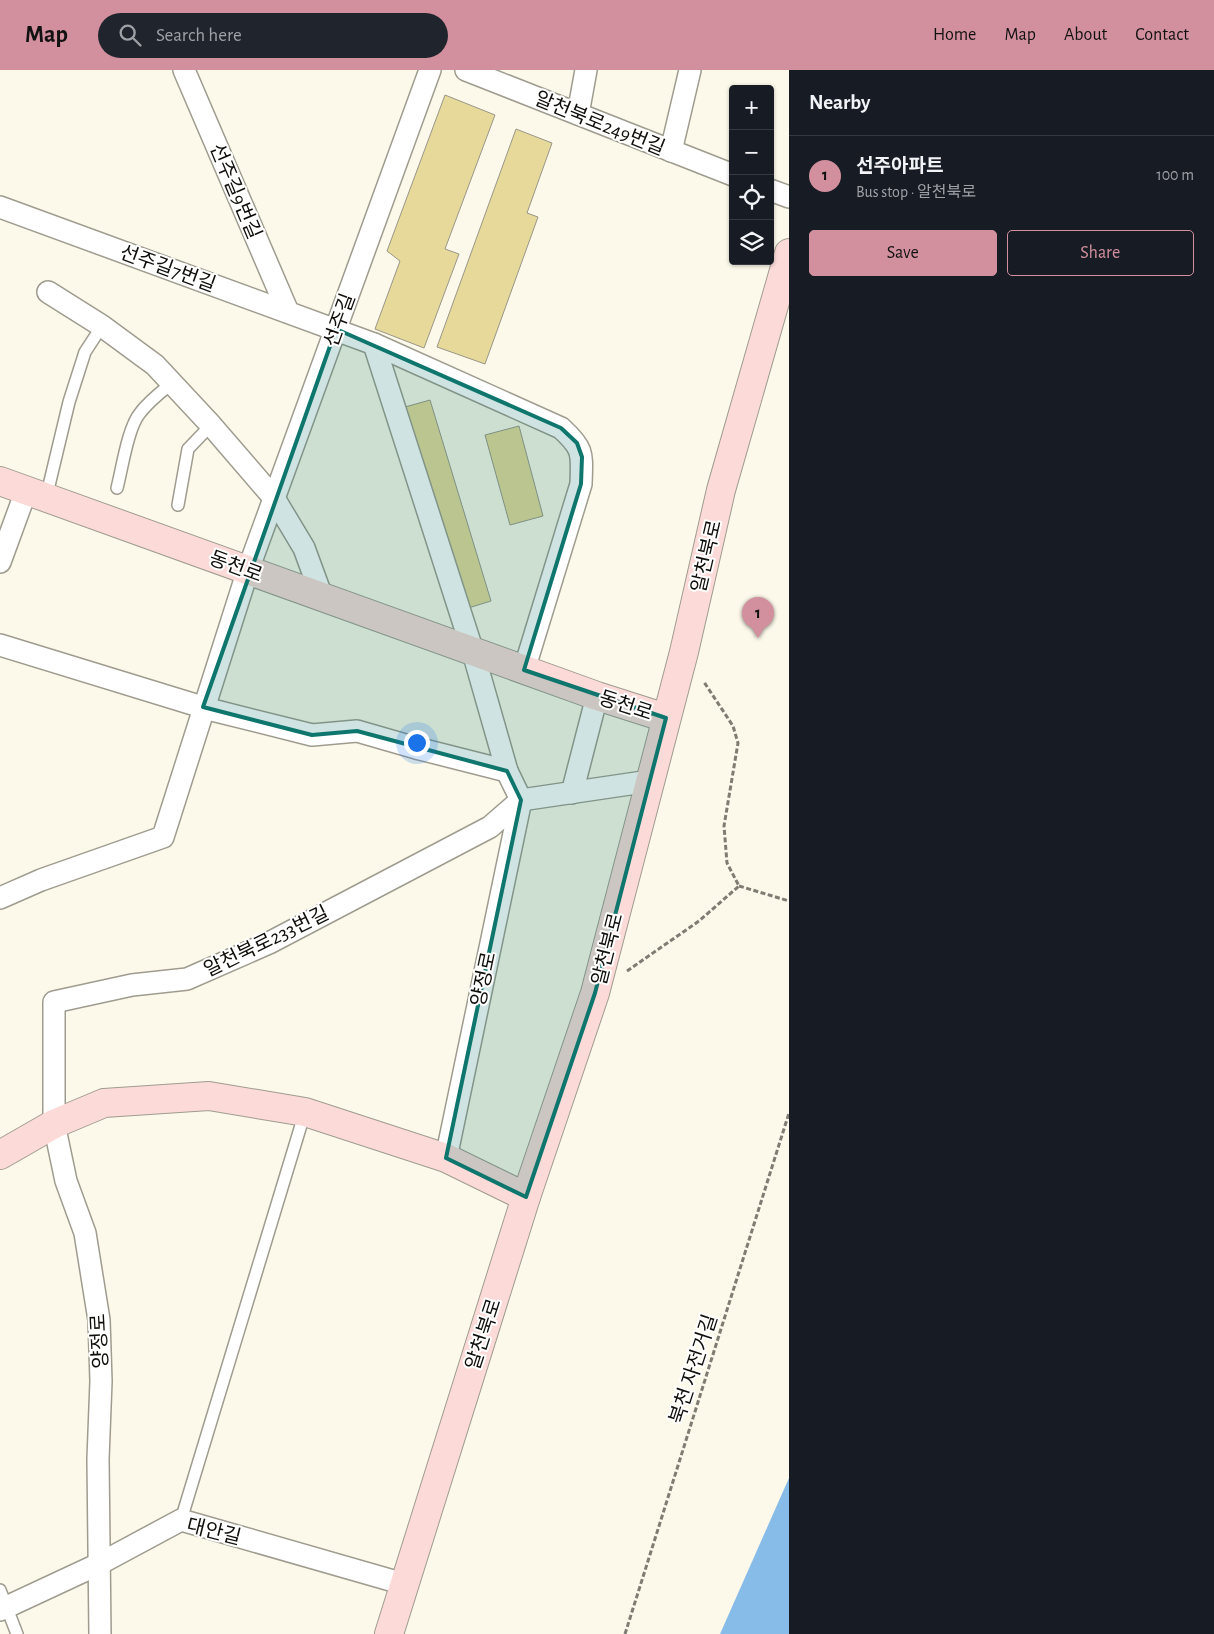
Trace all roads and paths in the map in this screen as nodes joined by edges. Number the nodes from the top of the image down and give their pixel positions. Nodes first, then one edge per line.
1 (184, 70) edge
2 (430, 70) edge
3 (466, 70) edge
4 (586, 70) edge
5 (690, 70) edge
6 (578, 114) junction
7 (671, 151) junction
8 (729, 173) edge
9 (774, 191) edge
10 (789, 197) edge
11 (0, 207) edge
12 (789, 253) edge
13 (48, 292) dead end
14 (288, 312) junction
15 (102, 326) junction
16 (336, 329) junction
17 (374, 344) junction
18 (172, 383) junction
19 (211, 425) junction
20 (0, 481) edge
21 (117, 488) dead end
22 (36, 494) junction
23 (274, 498) junction
24 (178, 506) dead end
25 (0, 562) edge
26 (248, 570) junction
27 (322, 597) junction
28 (0, 646) edge
29 (473, 652) junction
30 (684, 652) junction
31 (524, 670) junction
32 (597, 696) junction
33 (204, 707) junction
34 (666, 718) junction
35 (507, 771) junction
36 (650, 781) junction
37 (572, 793) junction
38 (521, 800) junction
39 (739, 886) junction
40 (0, 898) edge
41 (789, 901) edge
42 (595, 993) junction
43 (305, 1112) junction
44 (789, 1113) edge
45 (54, 1124) junction
46 (0, 1155) edge
47 (446, 1158) junction
48 (526, 1197) junction
49 (181, 1520) junction
50 (98, 1564) junction
51 (404, 1584) junction
52 (2, 1602) edge
53 (17, 1634) edge
54 (100, 1634) edge
55 (389, 1634) edge
56 (625, 1634) edge

1 - 14 street, 선주길9번길
2 - 16 street, 선주길
3 - 6 street, 알천북로249번길
4 - 6 street
5 - 7 street
6 - 7 street, 알천북로249번길
7 - 8 street, 알천북로249번길
9 - 10 street
11 - 14 street, 선주길7번길
12 - 30 street, 알천북로
13 - 15 street
14 - 16 street, 선주길7번길
15 - 18 street
15 - 22 lane
16 - 17 street
16 - 23 street, 선주길
17 - 29 street
17 - 31 street
18 - 19 street
18 - 21 lane
19 - 23 street
19 - 24 lane
20 - 22 street, 동천로
22 - 25 street
22 - 26 street, 동천로
23 - 26 street, 선주길
23 - 27 street
26 - 27 street, 동천로
26 - 33 street, 선주길
27 - 29 street, 동천로
28 - 33 street
29 - 31 street, 동천로
29 - 35 street
30 - 34 street, 알천북로
30 - 39 path
31 - 32 street, 동천로
32 - 34 street, 동천로
32 - 37 street
33 - 35 street
33 - 40 street, 선주길
34 - 36 street, 알천북로
35 - 38 street
36 - 37 street
36 - 42 street, 알천북로
37 - 38 street
38 - 45 street, 알천북로233번길
38 - 47 street, 양정로
39 - 41 path
39 - 42 path
42 - 48 street, 알천북로
43 - 45 street
43 - 47 street
43 - 49 lane
44 - 56 path, 북천 자전거길
45 - 46 street
45 - 50 street, 양정로
47 - 48 street
48 - 51 street, 알천북로
49 - 50 street, 대안길
49 - 51 street, 대안길
50 - 52 street, 대안길
50 - 54 street, 양정로
51 - 55 street, 알천북로
52 - 53 lane, 대안길

